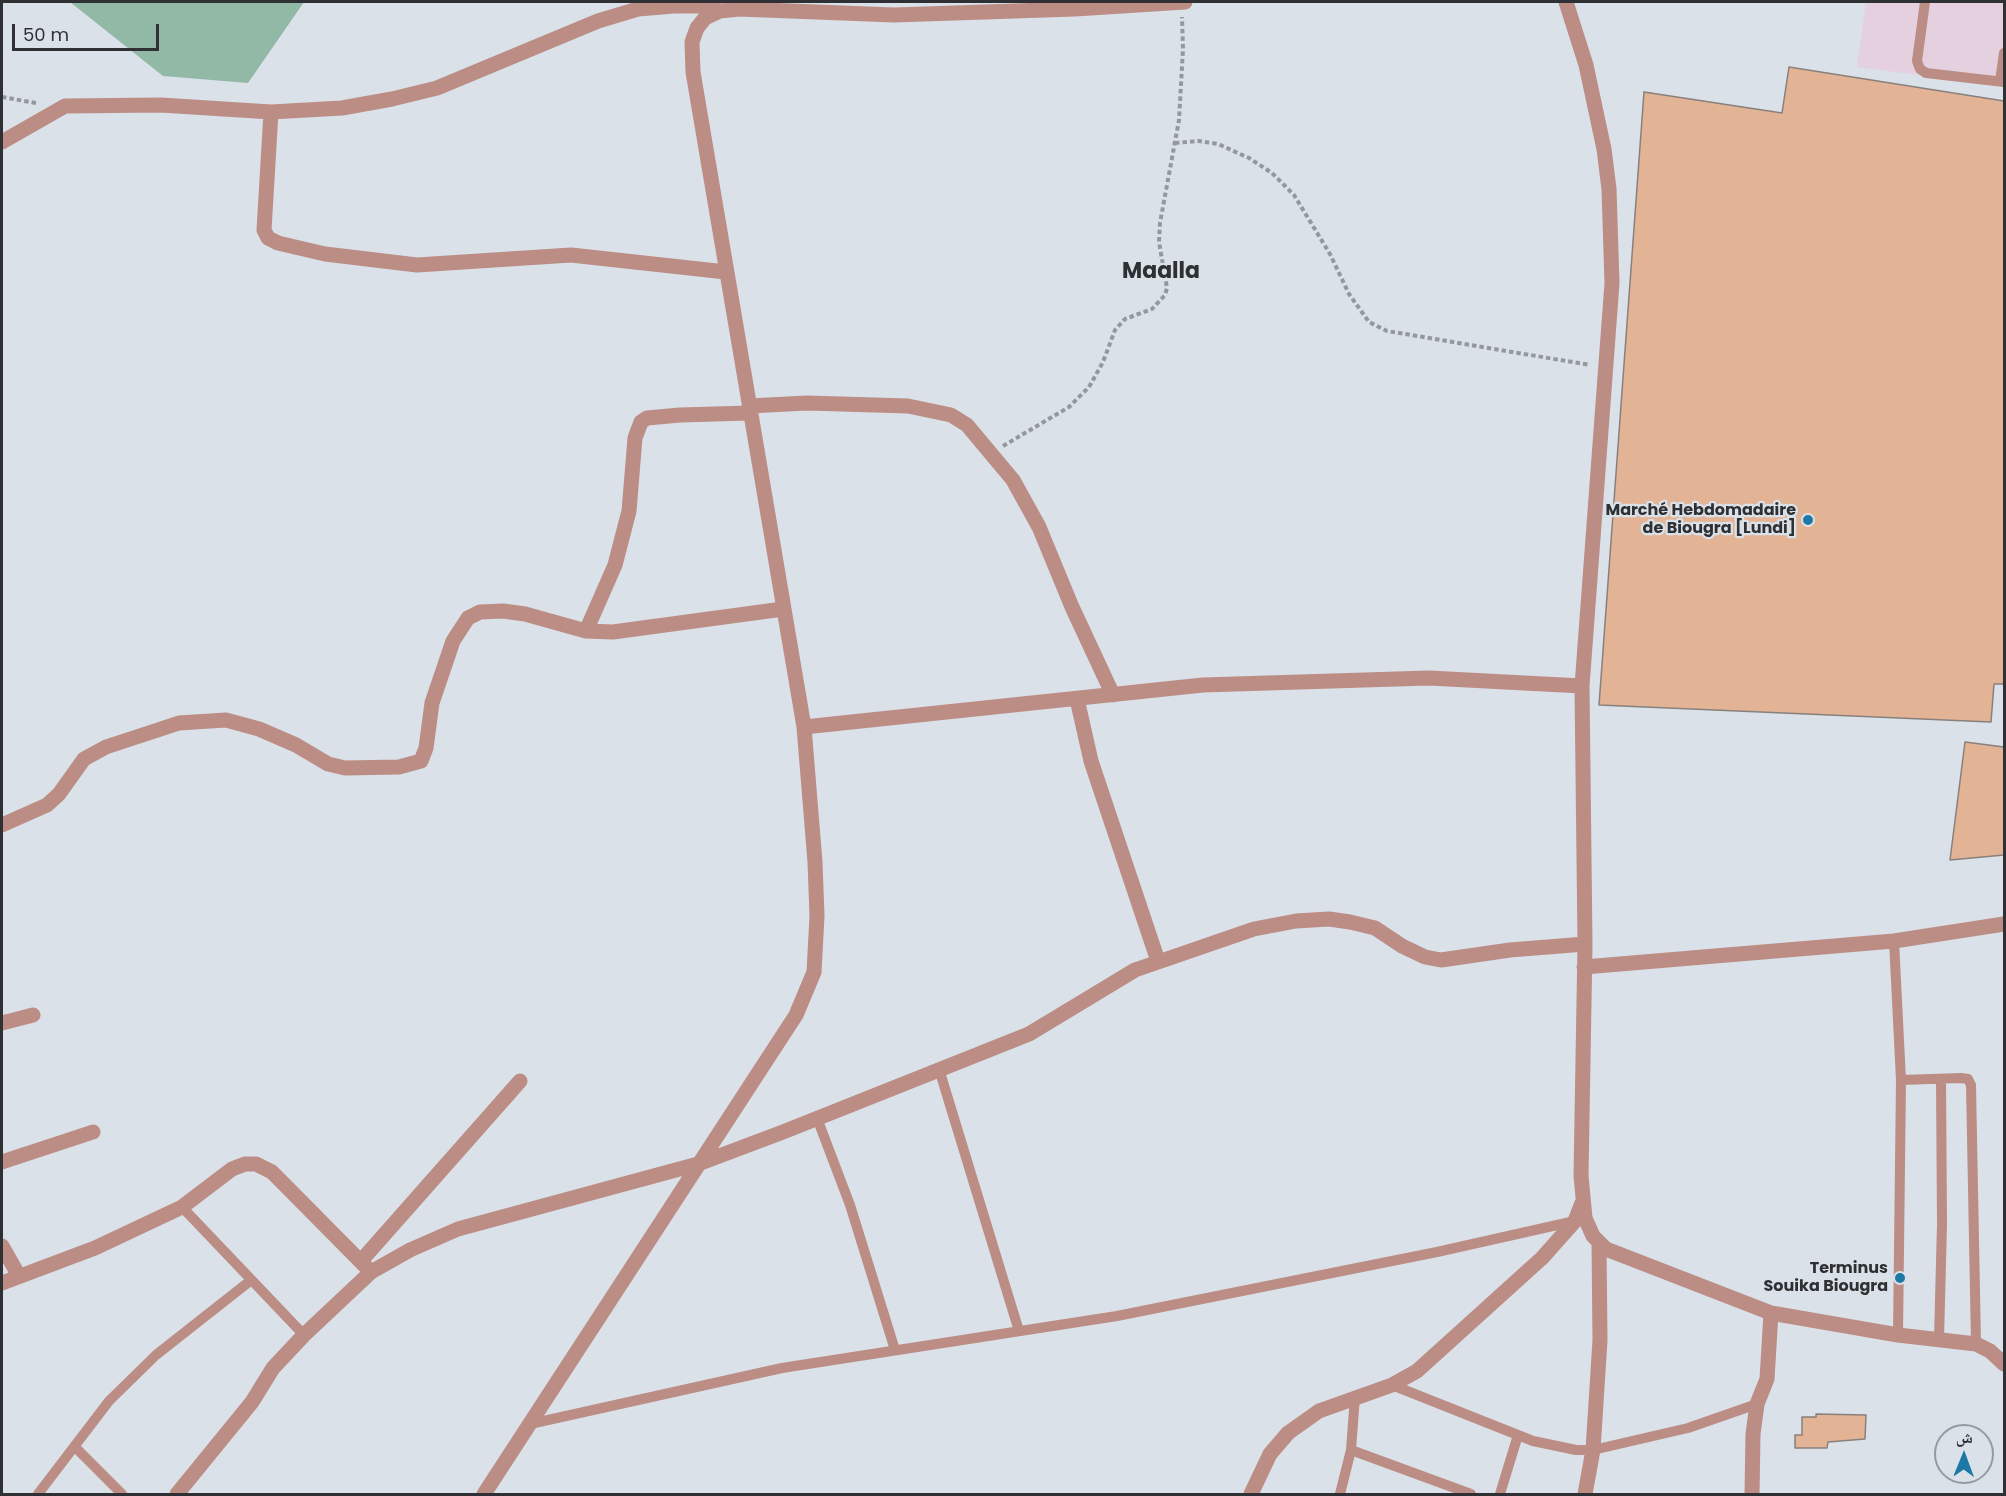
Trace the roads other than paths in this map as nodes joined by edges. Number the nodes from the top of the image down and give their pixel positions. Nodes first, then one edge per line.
1 (1173, 2) edge
2 (1183, 2) edge
3 (1566, 2) edge
4 (1925, 2) edge
5 (720, 11) junction
6 (2004, 53) edge
7 (2002, 81) edge
8 (271, 112) junction
9 (2, 142) edge
10 (726, 272) junction
11 (750, 409) junction
12 (783, 609) junction
13 (586, 631) junction
14 (1582, 686) junction
15 (1113, 695) junction
16 (1077, 699) junction
17 (804, 727) junction
18 (2, 825) edge
19 (2004, 924) edge
20 (1894, 940) junction
21 (1585, 944) junction
22 (1158, 961) junction
23 (1584, 967) junction
24 (33, 1015) dead end
25 (2, 1023) edge
26 (939, 1069) junction
27 (1901, 1080) junction
28 (1941, 1080) junction
29 (520, 1081) dead end
30 (817, 1118) junction
31 (93, 1132) dead end
32 (2, 1162) edge
33 (698, 1164) junction
34 (1582, 1203) junction
35 (182, 1208) junction
36 (1575, 1221) junction
37 (1599, 1243) junction
38 (2, 1246) edge
39 (366, 1267) junction
40 (19, 1276) junction
41 (250, 1281) junction
42 (2, 1283) edge
43 (1771, 1313) junction
44 (1018, 1331) junction
45 (304, 1335) junction
46 (1898, 1335) junction
47 (1939, 1339) junction
48 (1976, 1344) junction
49 (894, 1350) junction
50 (2004, 1364) edge
51 (1392, 1385) junction
52 (1355, 1396) junction
53 (1757, 1404) junction
54 (530, 1424) junction
55 (1518, 1435) junction
56 (75, 1447) junction
57 (1351, 1450) junction
58 (1593, 1450) junction
59 (38, 1494) edge
60 (122, 1494) edge
61 (177, 1494) edge
62 (484, 1494) edge
63 (1251, 1494) edge
64 (1340, 1494) edge
65 (1471, 1494) edge
66 (1500, 1494) edge
67 (1585, 1494) edge
68 (1752, 1494) edge

1 - 2 street
1 - 5 street
3 - 14 street
4 - 7 lane
5 - 8 street
5 - 10 street
6 - 7 lane
8 - 9 street
8 - 10 street
10 - 11 street
11 - 12 street
11 - 13 street
11 - 15 street
12 - 13 street
12 - 17 street
13 - 18 street
14 - 15 street
14 - 21 street
15 - 16 street
16 - 17 street
16 - 22 street
17 - 33 street
19 - 20 street
20 - 23 street
20 - 27 lane
21 - 22 street
21 - 23 street
22 - 26 street
23 - 34 street
24 - 25 street
26 - 30 street
26 - 44 lane
27 - 28 lane
27 - 46 lane
28 - 47 lane
28 - 48 lane
29 - 39 street
30 - 33 street
30 - 49 lane
31 - 32 street
33 - 39 street
33 - 54 street
34 - 36 street
34 - 37 street
35 - 39 street
35 - 40 street
35 - 41 lane
36 - 44 lane
36 - 51 street
37 - 43 street
37 - 58 street
38 - 40 street
39 - 45 street
40 - 42 street
41 - 45 lane
41 - 56 lane
43 - 46 street
43 - 53 street
44 - 49 lane
45 - 61 street
46 - 47 street
47 - 48 street
48 - 50 street
49 - 54 lane
51 - 52 street
51 - 55 lane
52 - 57 lane
52 - 63 street
53 - 58 lane
53 - 68 street
54 - 62 street
55 - 58 lane
55 - 66 lane
56 - 59 lane
56 - 60 lane
57 - 64 lane
57 - 65 lane
58 - 67 street

